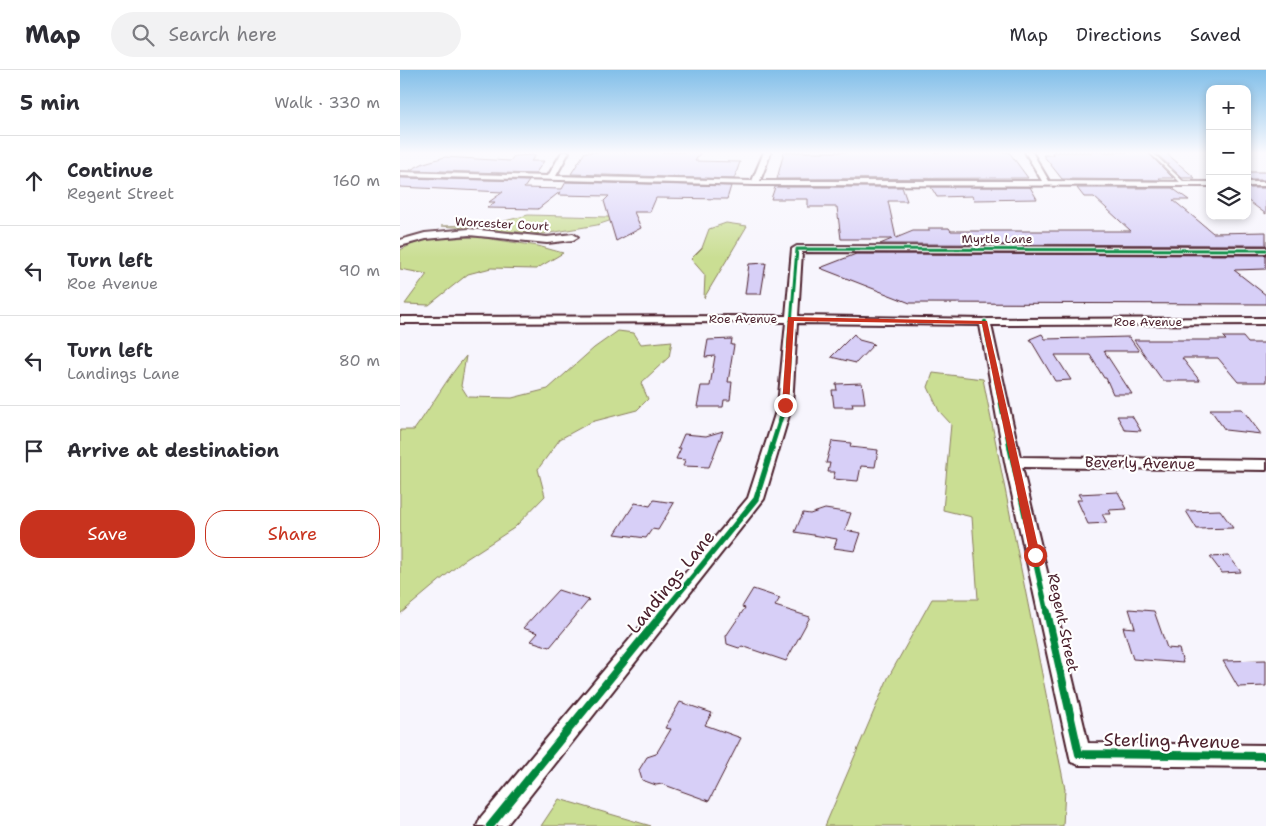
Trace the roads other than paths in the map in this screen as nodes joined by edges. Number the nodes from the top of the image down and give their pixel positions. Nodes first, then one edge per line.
1 (573, 237) dead end
2 (400, 243) edge
3 (1266, 250) edge
4 (791, 319) junction
5 (400, 320) edge
6 (985, 322) junction
7 (1266, 322) edge
8 (1013, 462) junction
9 (1266, 465) edge
10 (1078, 754) joint
11 (1266, 756) edge
12 (490, 826) edge

1 - 2 street, Worcester Court
3 - 4 street, Myrtle Lane
4 - 5 street, Roe Avenue
4 - 6 street, Roe Avenue
4 - 12 street, Landings Lane
6 - 7 street, Roe Avenue
6 - 8 street, Regent Street
8 - 9 street, Beverly Avenue
8 - 10 street, Regent Street
10 - 11 street, Sterling Avenue

